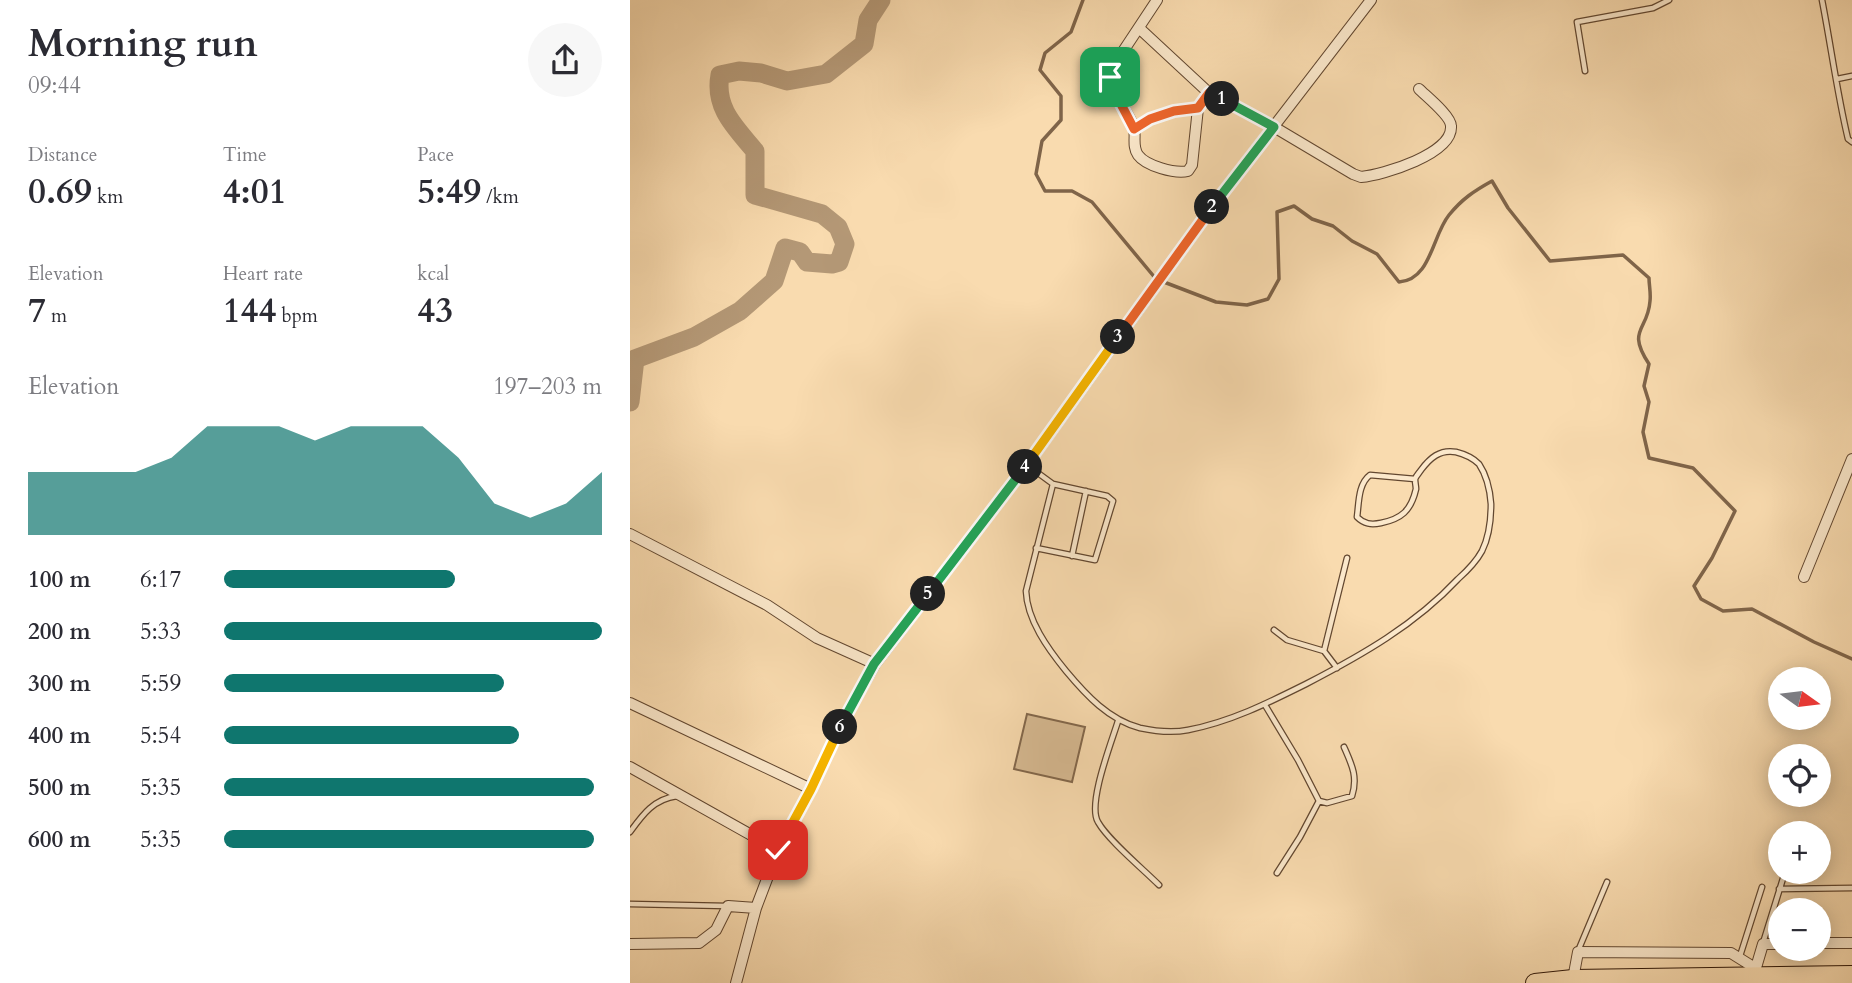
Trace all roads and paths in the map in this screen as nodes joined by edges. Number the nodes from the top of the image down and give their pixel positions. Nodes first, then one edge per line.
1 (1157, 0) edge
2 (1371, 0) edge
3 (1669, 0) edge
4 (1822, 0) edge
5 (1139, 27) junction
6 (1585, 71) dead end
7 (1852, 76) edge
8 (1837, 79) junction
9 (1419, 89) dead end
10 (1209, 93) junction
11 (1198, 108) junction
12 (1274, 127) junction
13 (1134, 129) junction
14 (1852, 142) edge
15 (1852, 459) edge
16 (1027, 465) junction
17 (1415, 479) junction
18 (1053, 484) junction
19 (1086, 491) junction
20 (630, 534) edge
21 (1036, 548) junction
22 (1072, 556) junction
23 (1347, 558) dead end
24 (1804, 577) dead end
25 (1274, 631) dead end
26 (1324, 651) junction
27 (874, 664) junction
28 (1337, 668) junction
29 (630, 703) edge
30 (1265, 705) junction
31 (1118, 721) junction
32 (1344, 747) dead end
33 (630, 766) edge
34 (811, 789) junction
35 (681, 796) junction
36 (1319, 801) junction
37 (630, 832) edge
38 (778, 850) junction
39 (1277, 873) dead end
40 (1608, 882) dead end
41 (1781, 884) edge
42 (1159, 885) dead end
43 (1762, 887) dead end
44 (1852, 888) edge
45 (1779, 889) junction
46 (630, 904) edge
47 (728, 906) junction
48 (756, 908) junction
49 (1831, 943) edge
50 (1852, 943) edge
51 (630, 944) edge
52 (1763, 944) junction
53 (1768, 944) edge
54 (1578, 952) junction
55 (1740, 957) junction
56 (1852, 975) edge
57 (1748, 977) edge
58 (1573, 979) junction
59 (736, 983) edge
60 (1535, 983) edge

1 - 5 street
2 - 12 street
3 - 6 lane
4 - 8 lane
5 - 10 street
5 - 13 street
7 - 8 lane
8 - 14 lane
9 - 12 street
10 - 11 street
10 - 12 street
11 - 13 street
11 - 13 street
12 - 16 street
15 - 24 street
16 - 18 lane
16 - 27 street
17 - 17 lane
17 - 28 lane
18 - 19 lane
18 - 21 lane
19 - 22 lane
19 - 22 lane
20 - 27 street
21 - 22 lane
21 - 31 lane
23 - 26 lane
25 - 26 lane
26 - 28 lane
27 - 34 street
28 - 30 lane
29 - 34 street
30 - 31 lane
30 - 36 lane
31 - 42 lane
32 - 36 lane
33 - 35 street
34 - 38 street
35 - 37 lane
35 - 38 street
36 - 39 lane
38 - 48 street
40 - 54 lane
41 - 45 lane
43 - 55 lane
44 - 45 lane
45 - 52 lane
46 - 47 lane
47 - 48 street
47 - 51 street
48 - 59 street
49 - 50 street
52 - 53 street
52 - 57 street
54 - 55 street
54 - 58 street
55 - 57 street
56 - 57 highway
57 - 58 highway
58 - 60 highway

